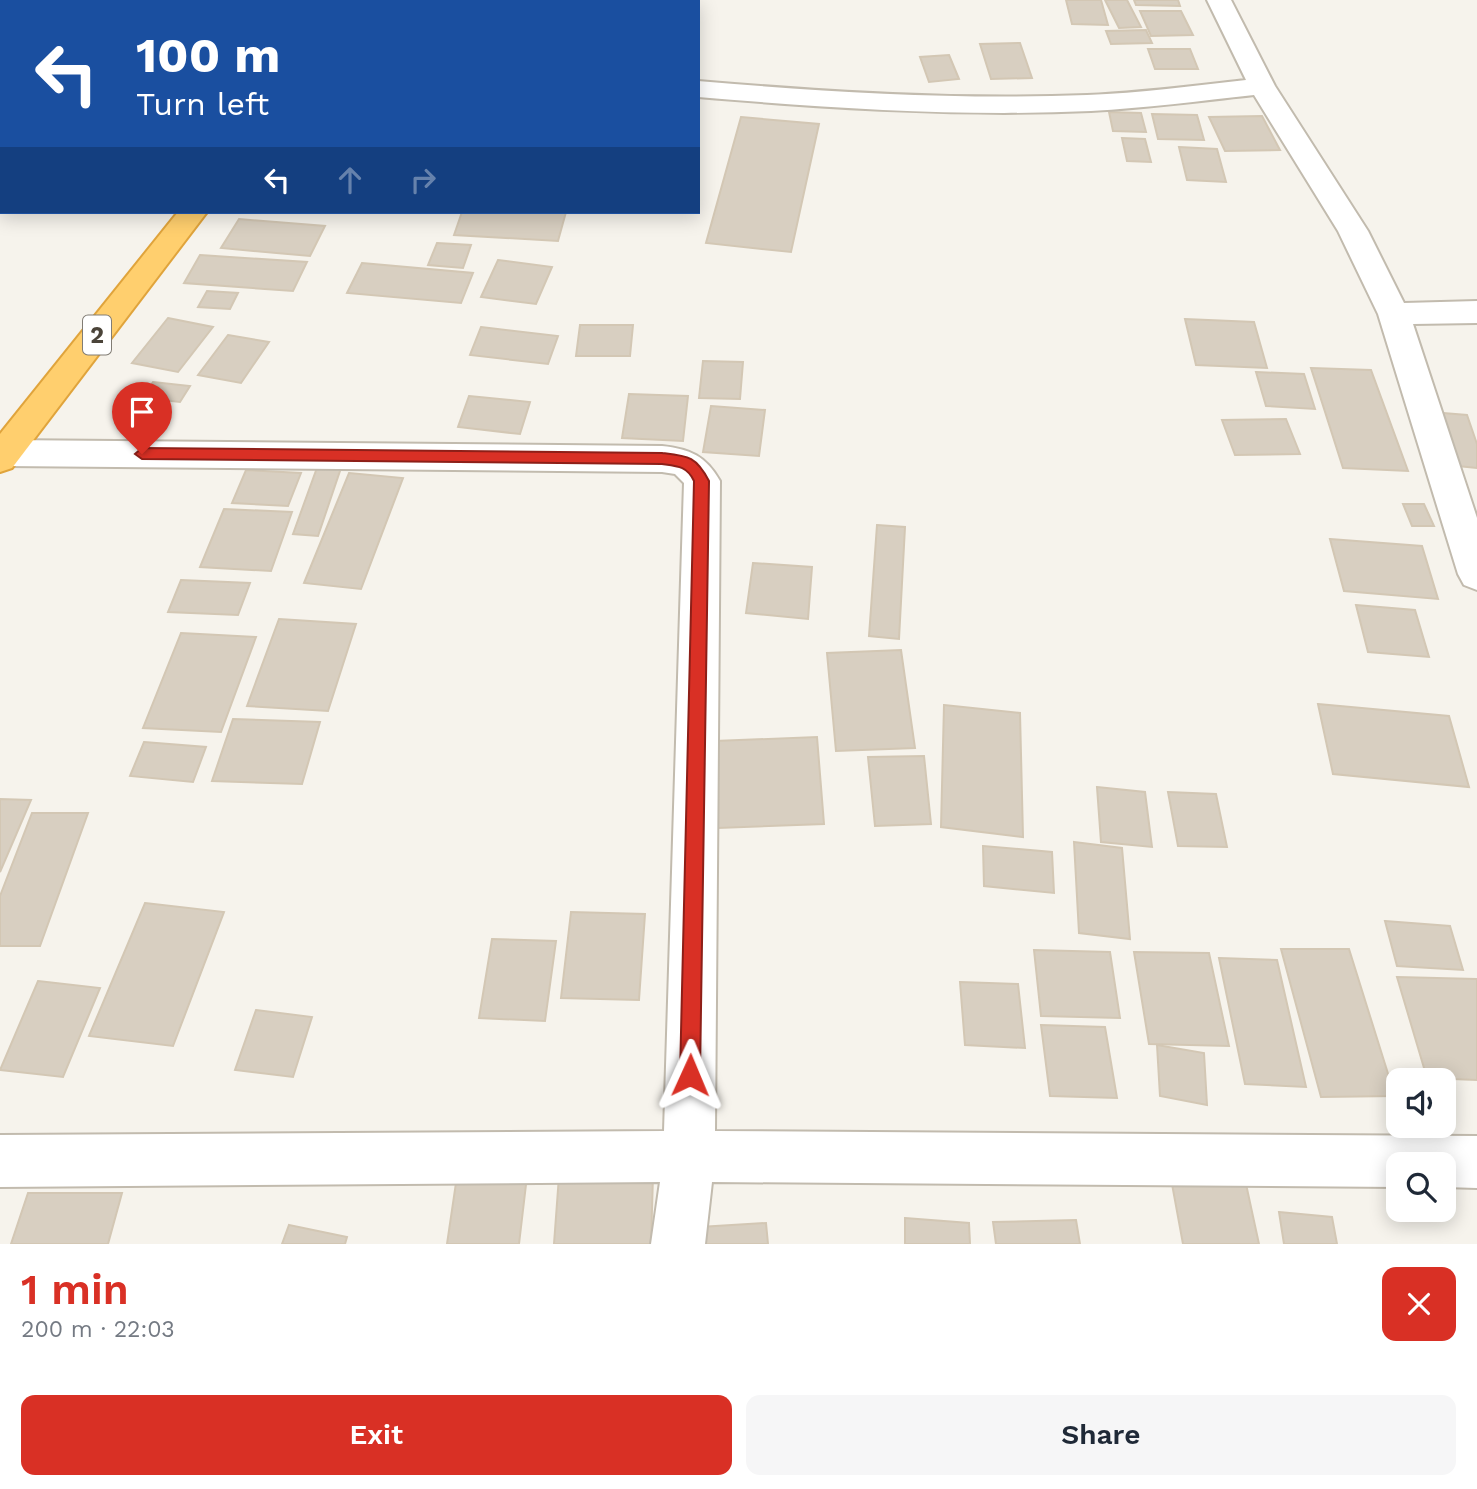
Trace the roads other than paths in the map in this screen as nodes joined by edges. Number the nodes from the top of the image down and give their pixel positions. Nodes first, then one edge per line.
1 (1219, 0) edge
2 (1262, 86) junction
3 (700, 89) edge
4 (191, 214) edge
5 (1477, 312) edge
6 (1394, 314) junction
7 (3, 456) edge
8 (1477, 574) edge
9 (689, 1156) junction
10 (0, 1161) edge
11 (1477, 1162) edge
12 (678, 1244) edge

1 - 2 street
2 - 3 street
2 - 6 street
4 - 7 highway, 2
5 - 6 street
6 - 8 street
7 - 9 street
9 - 10 street
9 - 11 street
9 - 12 street

